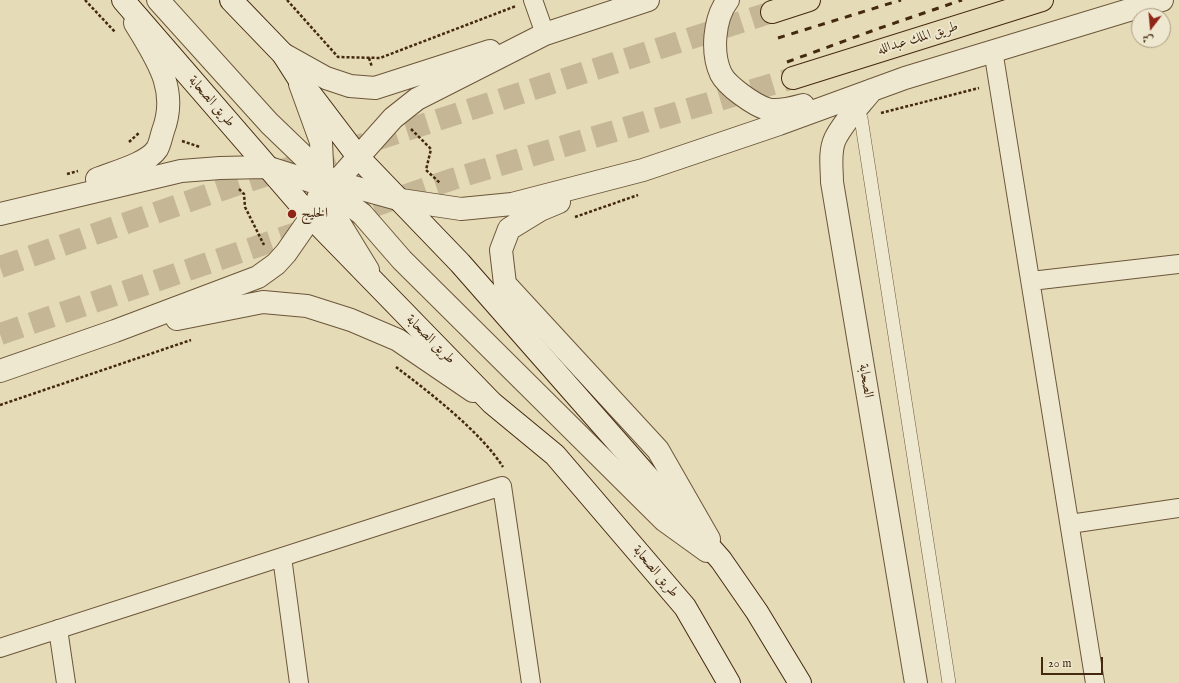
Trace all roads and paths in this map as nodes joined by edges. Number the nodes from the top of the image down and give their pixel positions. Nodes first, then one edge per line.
1 (85, 0) edge
2 (122, 0) edge
3 (158, 0) edge
4 (231, 0) edge
5 (287, 0) edge
6 (648, 0) edge
7 (728, 0) edge
8 (809, 0) edge
9 (1042, 0) edge
10 (1162, 0) edge
11 (525, 3) edge
12 (772, 12) tunnel mouth
13 (545, 34) junction
14 (119, 39) dead end
15 (994, 50) junction
16 (283, 54) junction
17 (793, 78) tunnel mouth
18 (905, 78) junction
19 (299, 79) junction
20 (872, 90) junction
21 (861, 118) dead end
22 (141, 130) dead end
23 (421, 140) dead end
24 (124, 146) dead end
25 (359, 158) junction
26 (266, 167) junction
27 (84, 169) dead end
28 (426, 170) dead end
29 (643, 170) junction
30 (61, 176) dead end
31 (330, 185) junction
32 (244, 194) dead end
33 (401, 200) junction
34 (27, 206) junction
35 (0, 214) edge
36 (311, 217) junction
37 (260, 241) dead end
38 (1179, 264) edge
39 (1031, 281) junction
40 (381, 290) junction
41 (115, 331) junction
42 (198, 338) dead end
43 (395, 366) dead end
44 (0, 371) edge
45 (492, 403) junction
46 (0, 405) edge
47 (502, 486) junction
48 (1179, 508) edge
49 (1070, 524) junction
50 (282, 557) junction
51 (721, 560) junction
52 (58, 629) junction
53 (0, 648) edge
54 (66, 683) edge
55 (299, 683) edge
56 (531, 683) edge
57 (729, 683) edge
58 (800, 683) edge
59 (916, 683) edge
60 (949, 683) edge
61 (1095, 683) edge

1 - 14 path
2 - 26 street, طريق الصحابة
2 - 34 street
3 - 31 street
4 - 16 street
5 - 11 path
6 - 13 street
7 - 18 street
8 - 12 highway
9 - 17 highway, طريق الملك عبدالله
10 - 15 street
11 - 13 street
13 - 16 street
13 - 25 street
15 - 18 street
15 - 39 street
16 - 19 street
18 - 20 street
19 - 25 street
19 - 31 street
20 - 29 street
20 - 59 street, الصحابة
21 - 60 street
22 - 24 path
23 - 28 path
25 - 31 street
25 - 33 street
26 - 31 street
26 - 34 street
26 - 36 street, طريق الصحابة
27 - 30 path
29 - 33 street
29 - 51 street
31 - 33 street
31 - 36 street
31 - 40 street
31 - 51 street
32 - 37 path
33 - 51 street
34 - 35 street
36 - 40 street, طريق الصحابة
36 - 41 street
38 - 39 street
39 - 49 street
40 - 45 street, طريق الصحابة
41 - 44 street
41 - 45 street
42 - 46 path
43 - 47 path
45 - 57 street, طريق الصحابة
47 - 50 street
47 - 56 street
48 - 49 street
49 - 61 street
50 - 52 street
50 - 55 street
51 - 58 street
52 - 53 street
52 - 54 street

